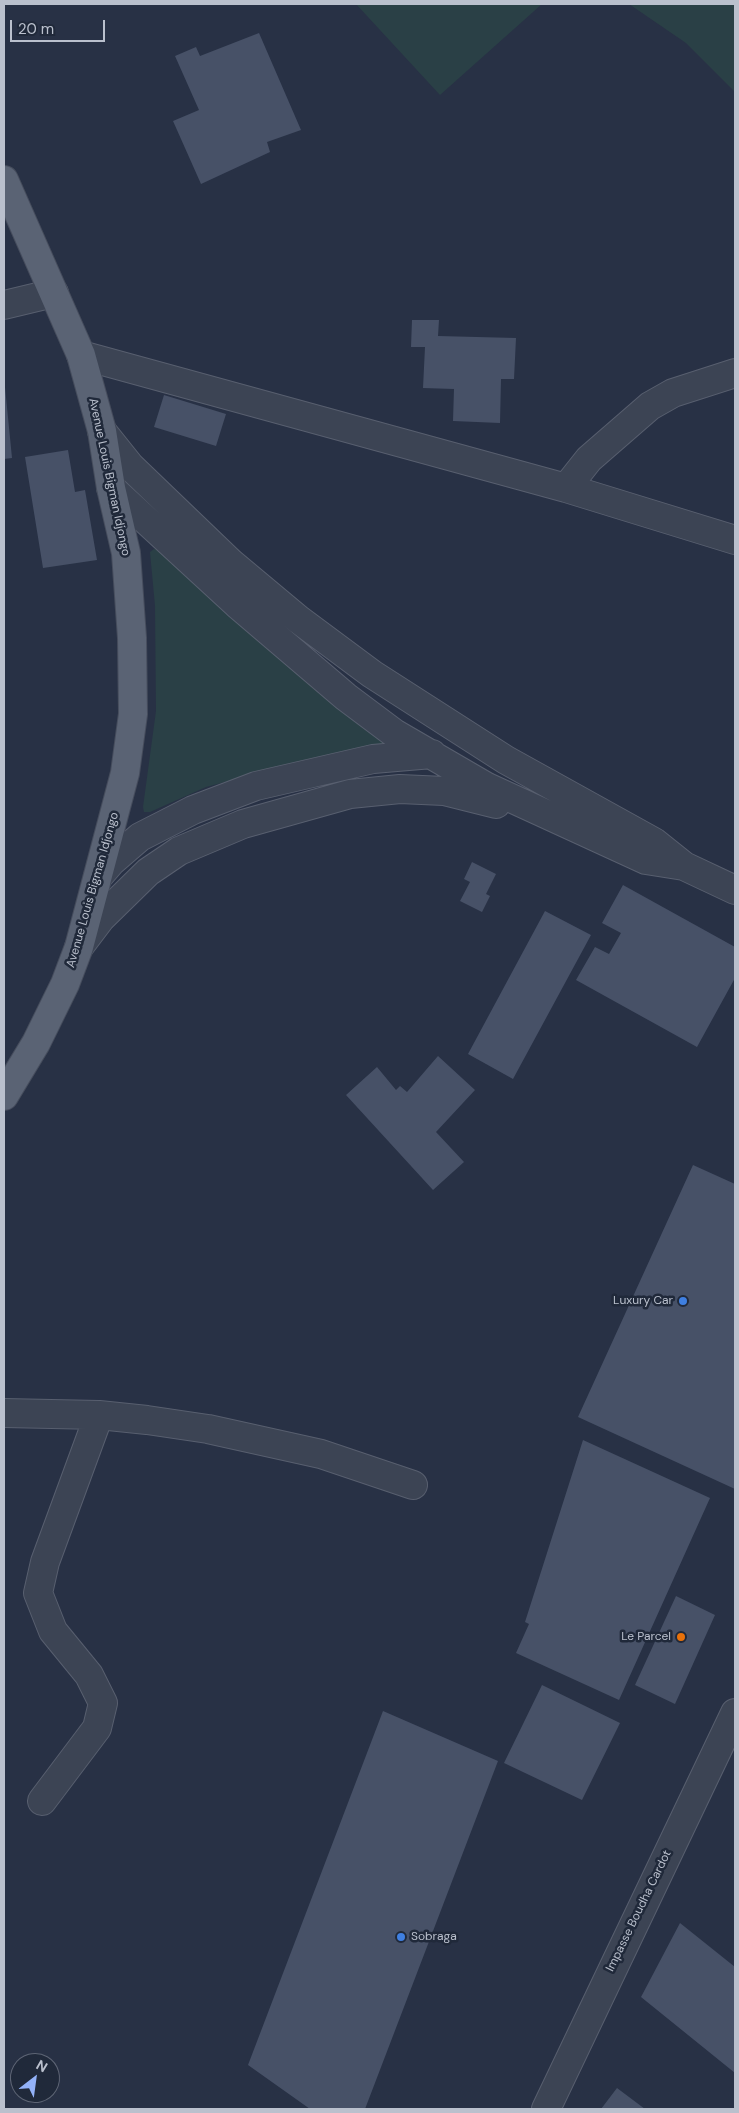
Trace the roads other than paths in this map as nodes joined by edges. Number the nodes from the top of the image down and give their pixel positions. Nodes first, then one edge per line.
1 (4, 180) edge
2 (54, 293) junction
3 (4, 305) edge
4 (81, 355) junction
5 (735, 373) edge
6 (102, 431) junction
7 (111, 488) junction
8 (566, 488) junction
9 (735, 540) edge
10 (428, 754) junction
11 (506, 760) junction
12 (556, 819) junction
13 (684, 866) junction
14 (98, 877) junction
15 (735, 890) edge
16 (79, 947) junction
17 (4, 1096) edge
18 (4, 1413) edge
19 (99, 1415) junction
20 (413, 1484) dead end
21 (735, 1713) edge
22 (42, 1801) dead end
23 (546, 2109) edge

1 - 2 main road, Avenue Louis Bigman Idjongo
2 - 3 street
2 - 4 main road, Avenue Louis Bigman Idjongo
4 - 6 main road, Avenue Louis Bigman Idjongo
4 - 8 street
5 - 8 street
6 - 7 main road, Avenue Louis Bigman Idjongo
6 - 11 street
7 - 10 street
7 - 14 main road, Avenue Louis Bigman Idjongo
8 - 9 street
10 - 11 street
10 - 12 street
10 - 14 street
11 - 13 street
12 - 13 street
12 - 16 street
13 - 15 street
14 - 16 main road, Avenue Louis Bigman Idjongo
16 - 17 main road, Avenue Louis Bigman Idjongo
18 - 19 street
19 - 20 street
19 - 22 street
21 - 23 street, Impasse Boudha Cardot

